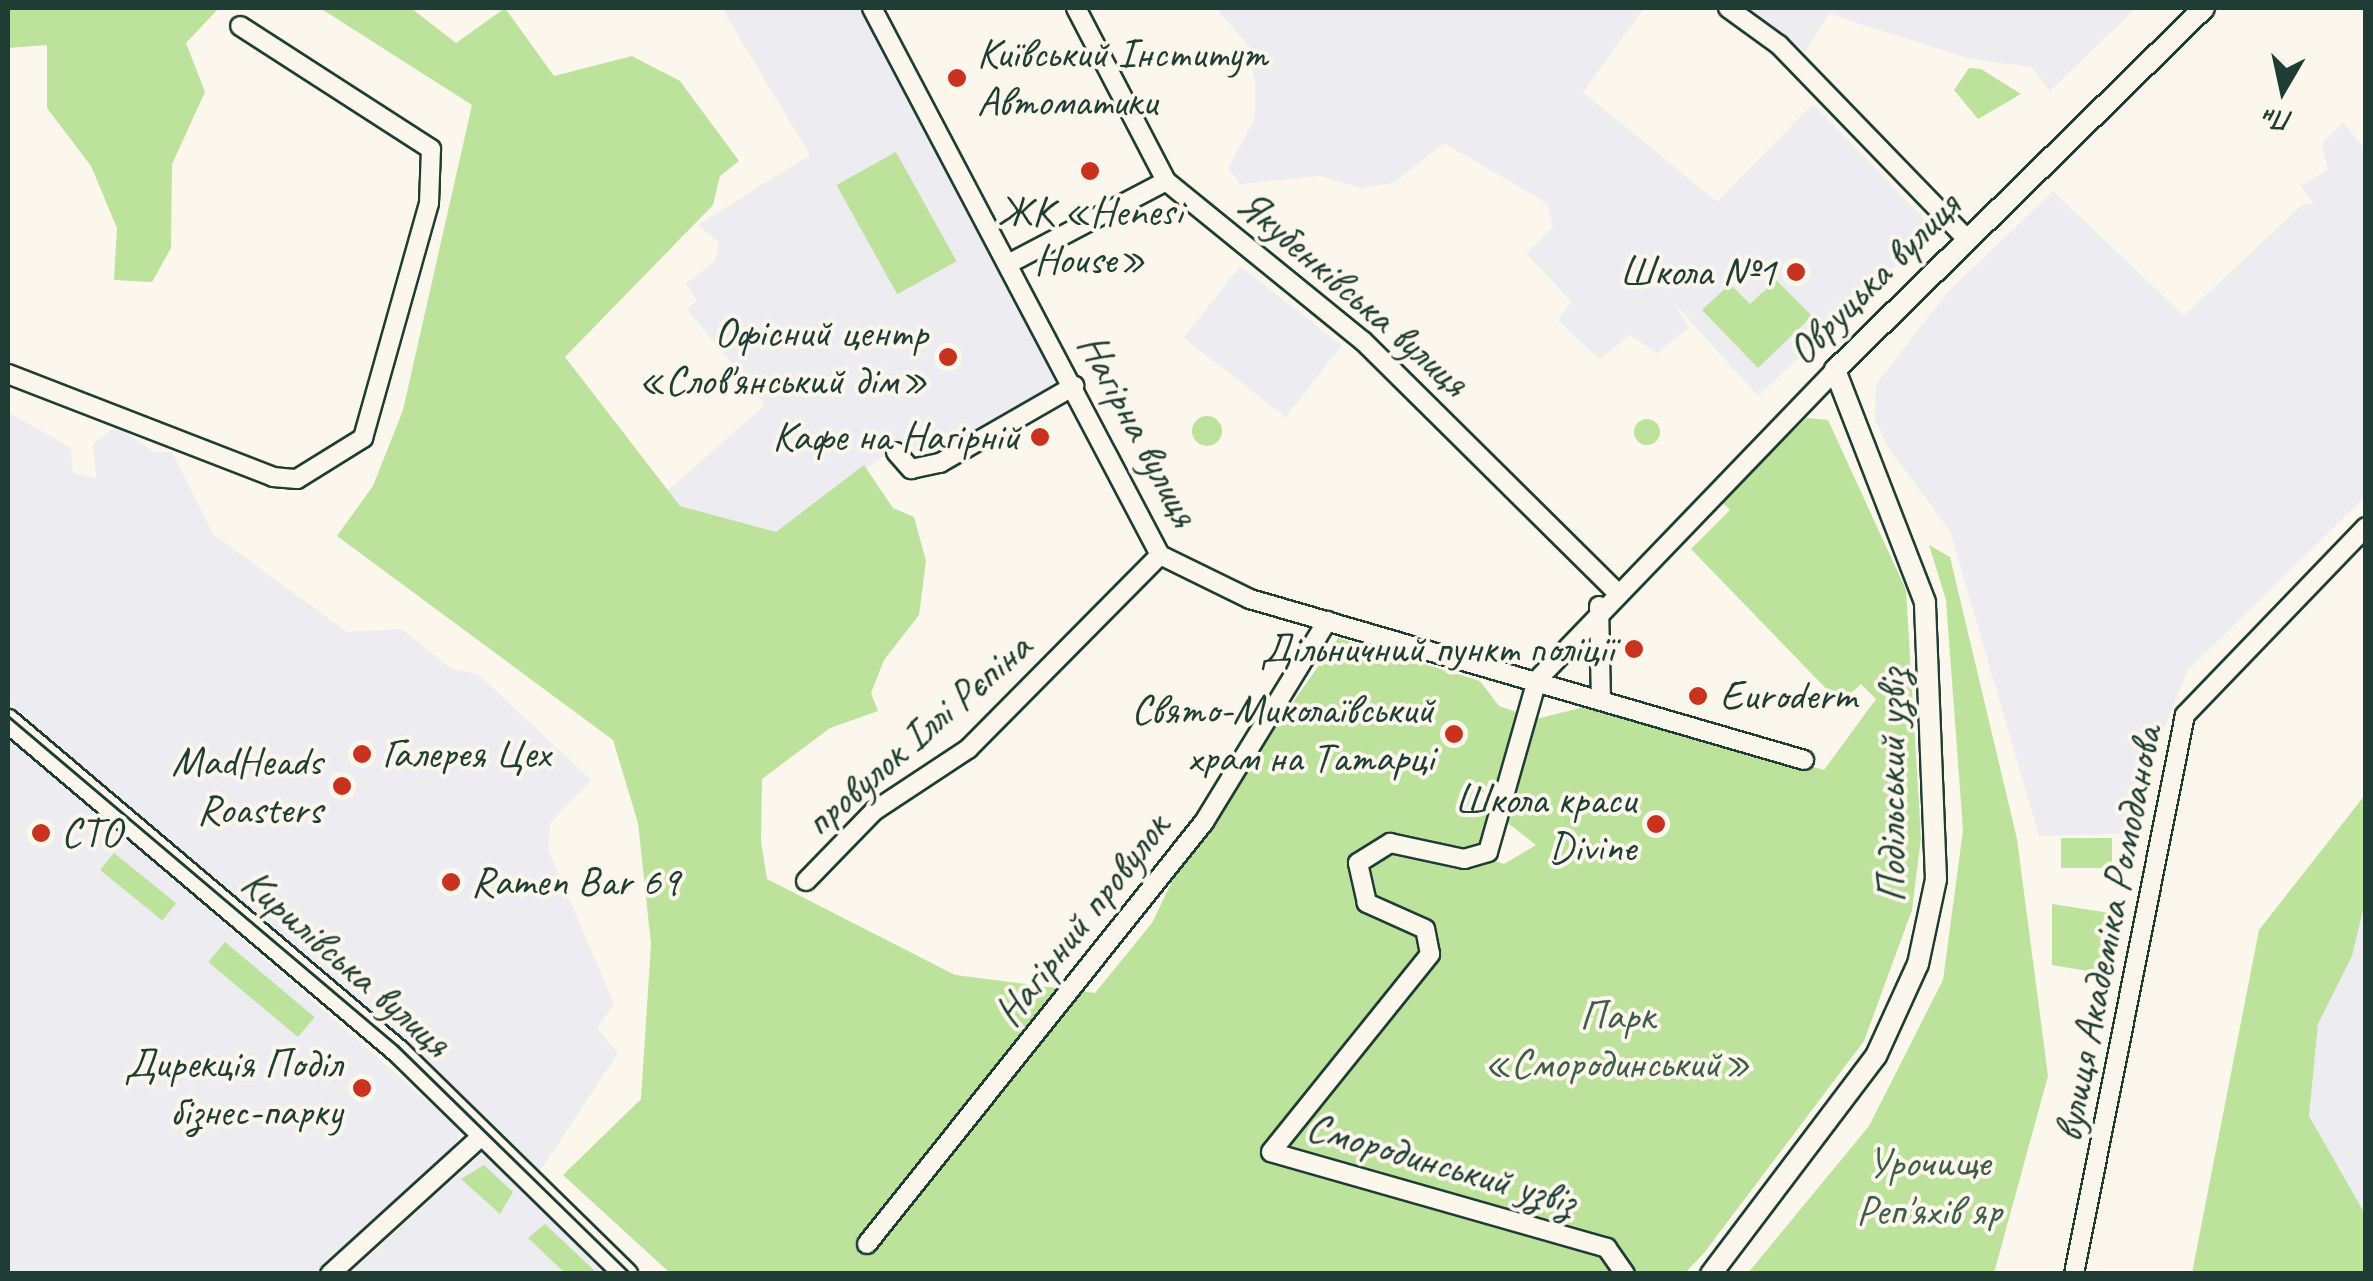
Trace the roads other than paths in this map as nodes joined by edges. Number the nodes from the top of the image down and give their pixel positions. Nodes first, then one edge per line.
1 (872, 8) edge
2 (1076, 8) edge
3 (1728, 8) edge
4 (2204, 8) edge
5 (240, 26) dead end
6 (1166, 180) junction
7 (1966, 238) junction
8 (1010, 263) junction
9 (1836, 370) junction
10 (8, 374) edge
11 (1074, 386) junction
12 (896, 452) dead end
13 (2366, 527) edge
14 (1160, 555) junction
15 (1615, 590) junction
16 (1599, 606) junction
17 (1327, 622) junction
18 (1536, 680) junction
19 (1601, 701) junction
20 (8, 720) edge
21 (1804, 760) dead end
22 (806, 881) dead end
23 (483, 1136) junction
24 (867, 1244) dead end
25 (330, 1274) edge
26 (626, 1274) edge
27 (1625, 1274) edge
28 (1710, 1274) edge
29 (2074, 1274) edge

1 - 8 street, Нагірна вулиця
2 - 6 street
3 - 7 street
4 - 7 street, Овруцька вулиця
5 - 10 street
6 - 8 street
6 - 15 street, Якубенківська вулиця
7 - 9 street, Овруцька вулиця
8 - 11 street, Нагірна вулиця
9 - 15 street, Овруцька вулиця
9 - 28 street, Подільський узвіз
11 - 12 street
11 - 14 street, Нагірна вулиця
13 - 29 street, вулиця Академіка Ромоданова
14 - 17 street, Нагірна вулиця
14 - 22 street, провулок Іллі Рєпіна
15 - 16 street, Овруцька вулиця
16 - 18 street, Овруцька вулиця
16 - 19 street
17 - 18 street, Нагірна вулиця
17 - 24 street, Нагірний провулок
18 - 19 street, Нагірна вулиця
18 - 27 street, Смородинський узвіз
19 - 21 street, Нагірна вулиця
20 - 23 main road, Кирилівська вулиця
23 - 25 street
23 - 26 main road, Кирилівська вулиця

